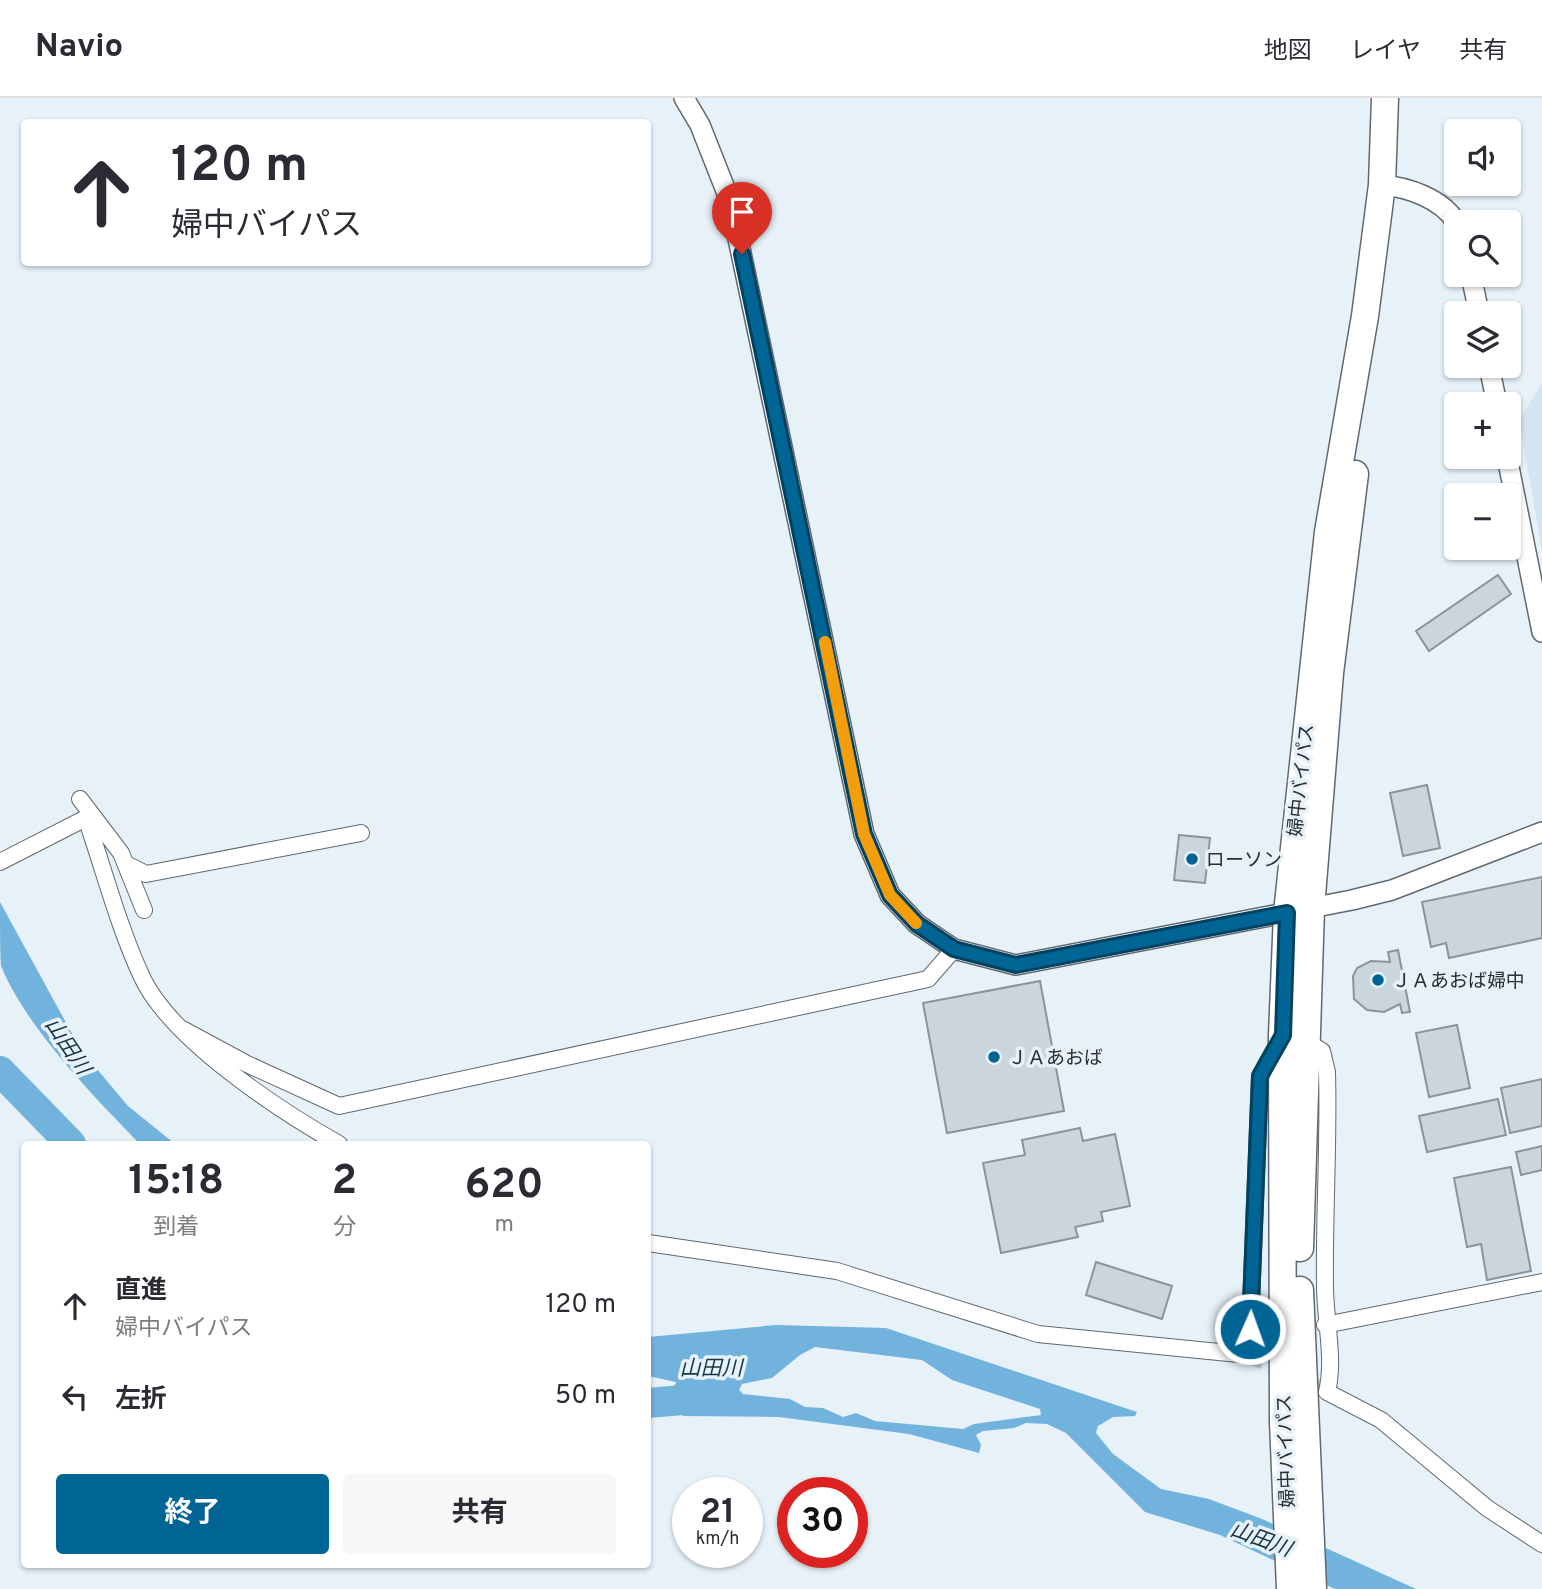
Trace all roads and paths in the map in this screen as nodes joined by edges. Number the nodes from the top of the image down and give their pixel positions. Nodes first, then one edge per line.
1 (684, 98) edge
2 (1385, 98) edge
3 (1403, 98) edge
4 (1391, 186) junction
5 (1449, 210) edge
6 (1510, 469) edge
7 (1538, 586) edge
8 (1542, 632) edge
9 (80, 799) dead end
10 (1542, 832) edge
11 (361, 833) dead end
12 (0, 862) edge
13 (126, 864) junction
14 (144, 910) dead end
15 (1299, 910) junction
16 (954, 949) junction
17 (184, 1030) junction
18 (1295, 1039) junction
19 (334, 1141) edge
20 (651, 1243) edge
21 (1542, 1282) edge
22 (1325, 1325) junction
23 (1294, 1427) junction
24 (1542, 1544) edge
25 (1290, 1589) edge
26 (1313, 1589) edge

1 - 16 street
2 - 4 highway
3 - 4 highway
4 - 5 street
4 - 15 highway, 婦中バイパス
6 - 7 street
7 - 8 street
9 - 13 street
10 - 15 street
11 - 13 street
12 - 17 street
13 - 14 street
15 - 16 street
15 - 18 highway, 婦中バイパス
16 - 17 street
17 - 19 street
18 - 20 street
18 - 22 street
18 - 23 highway, 婦中バイパス
21 - 22 street
22 - 24 street
23 - 25 highway, 婦中バイパス
23 - 26 highway, 婦中バイパス

